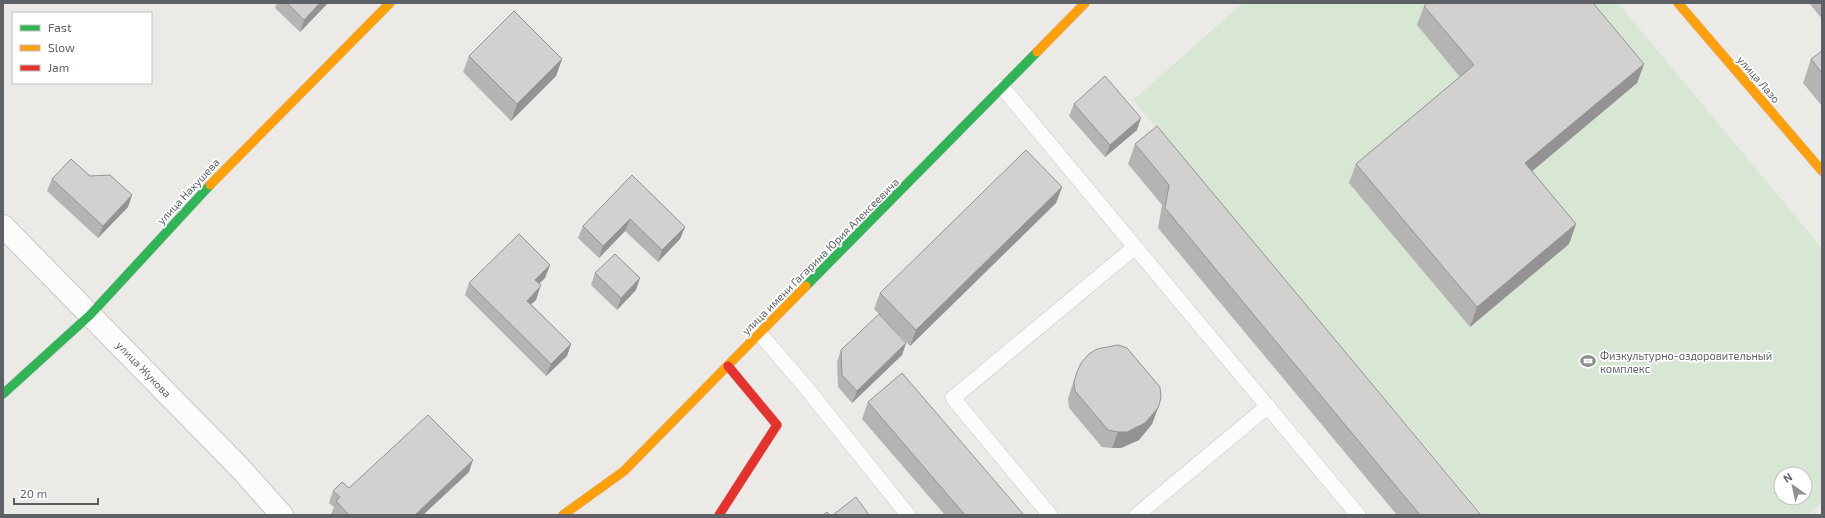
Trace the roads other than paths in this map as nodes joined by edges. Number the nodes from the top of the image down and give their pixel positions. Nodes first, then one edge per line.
1 (390, 3) edge
2 (1085, 3) edge
3 (1678, 3) edge
4 (1002, 87) junction
5 (1822, 171) edge
6 (3, 226) edge
7 (1135, 247) junction
8 (90, 315) junction
9 (760, 334) junction
10 (728, 366) junction
11 (3, 394) edge
12 (1268, 406) junction
13 (282, 515) edge
14 (563, 515) edge
15 (719, 515) edge
16 (908, 515) edge
17 (1050, 515) edge
18 (1137, 515) edge
19 (1358, 515) edge

1 - 8 street, улица Нахушева
2 - 4 street, улица имени Гагарина Юрия Алексеевича
3 - 5 street, улица Лазо
4 - 7 lane
4 - 9 street, улица имени Гагарина Юрия Алексеевича
6 - 8 street, улица Жукова
7 - 12 lane
7 - 17 lane
8 - 11 street, улица Нахушева
8 - 13 street, улица Жукова
9 - 10 street, улица имени Гагарина Юрия Алексеевича
9 - 16 lane
10 - 14 street, улица имени Гагарина Юрия Алексеевича
10 - 15 street
12 - 18 lane
12 - 19 lane

